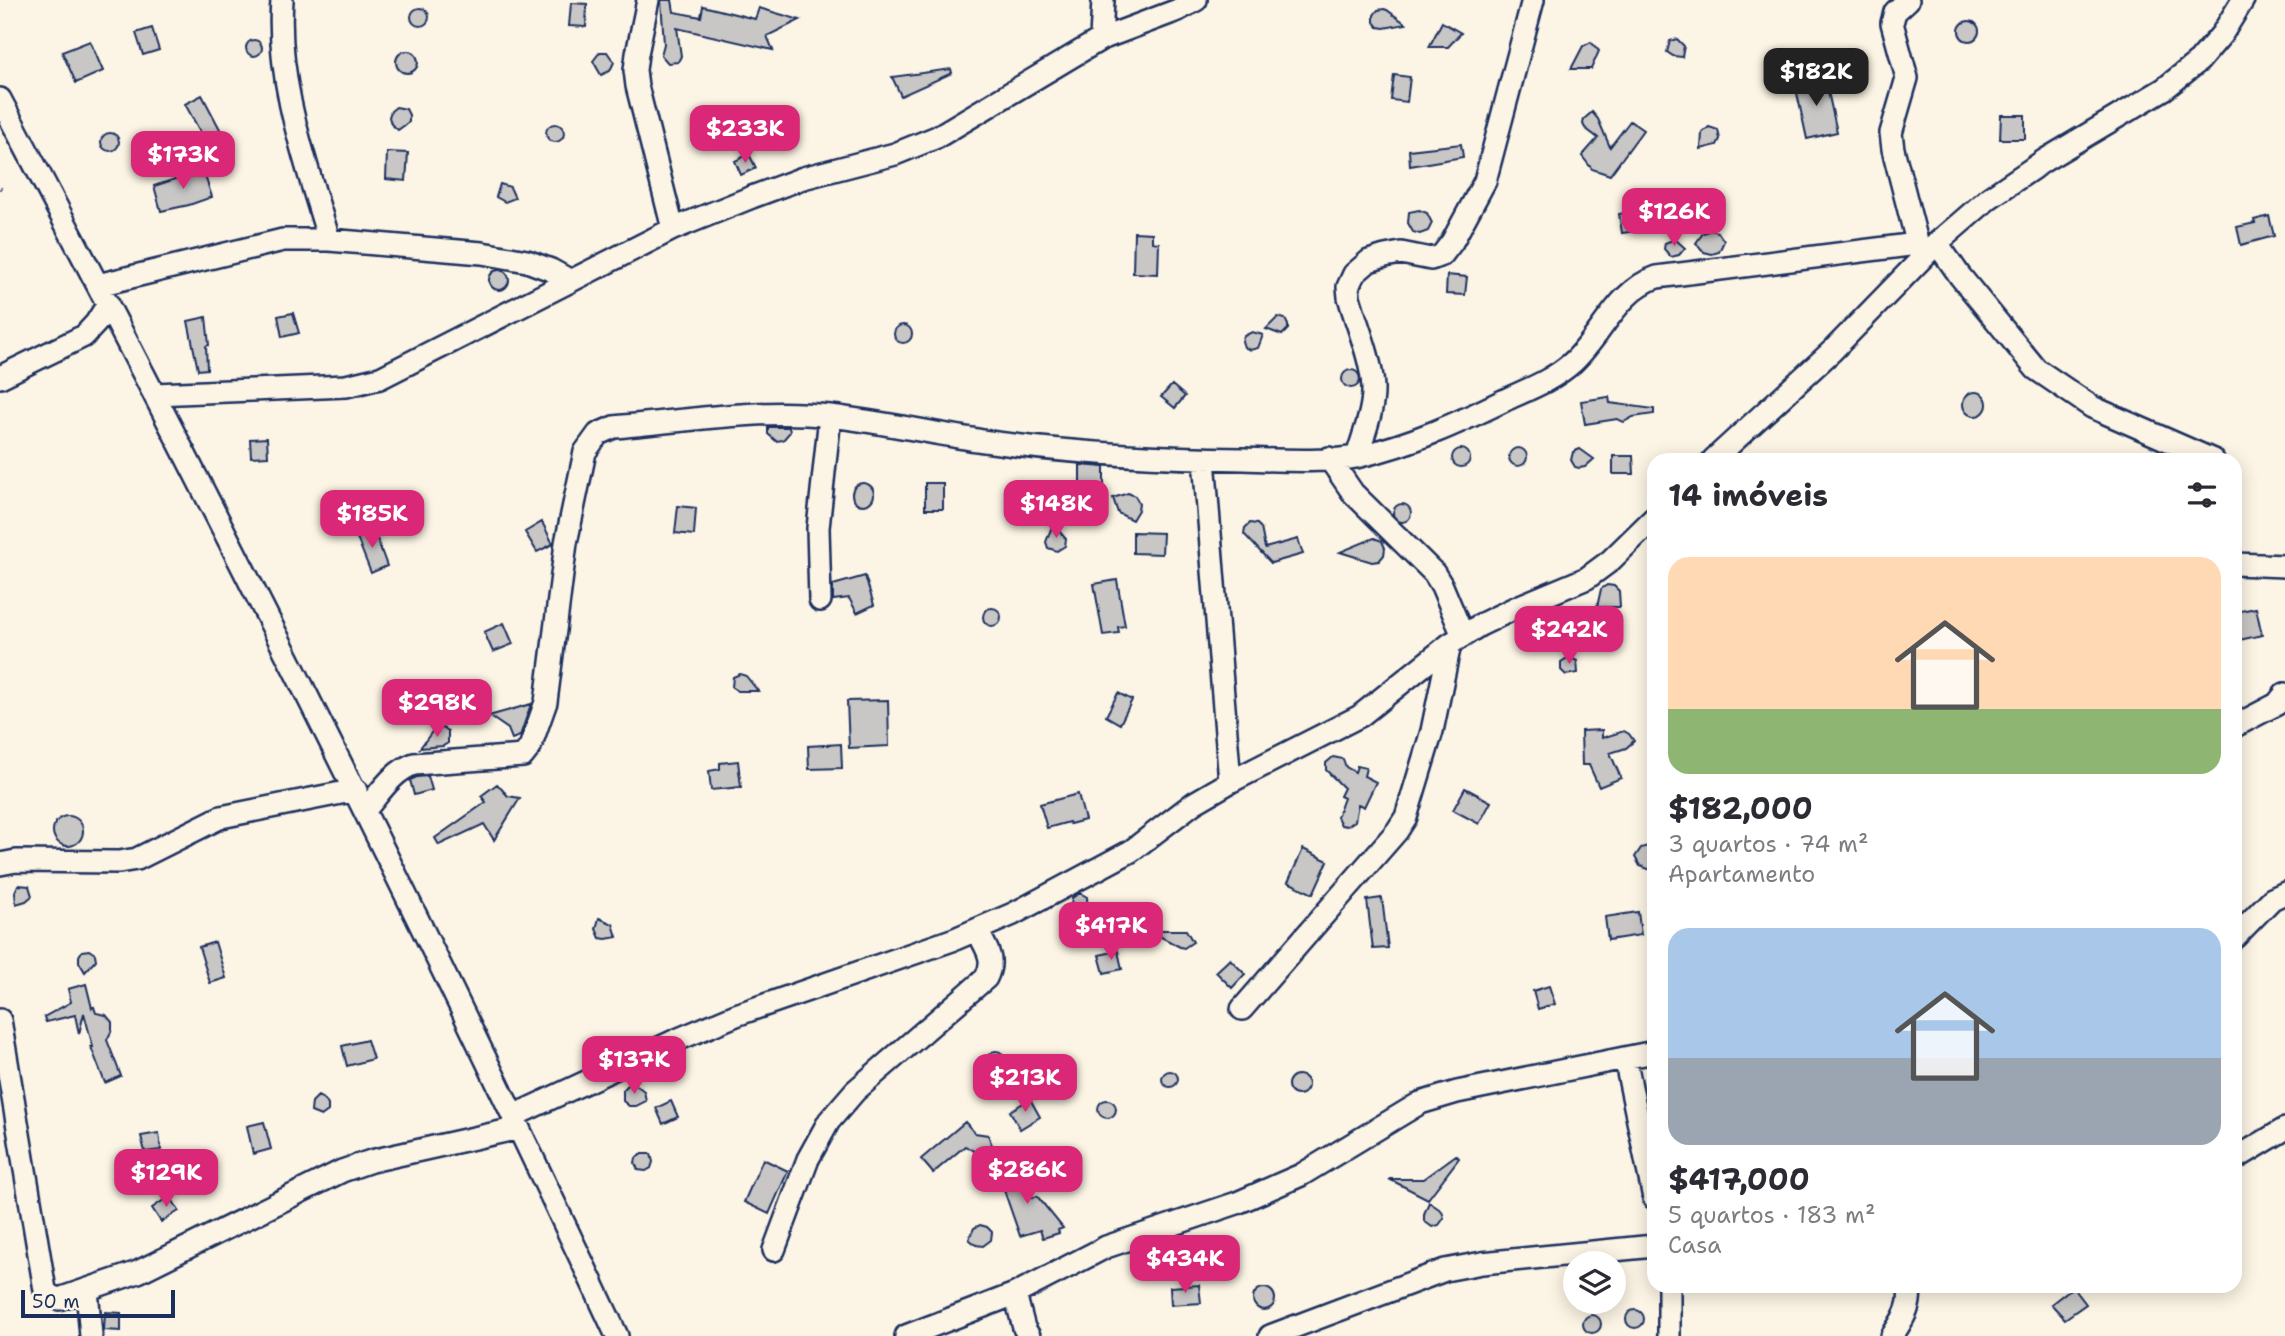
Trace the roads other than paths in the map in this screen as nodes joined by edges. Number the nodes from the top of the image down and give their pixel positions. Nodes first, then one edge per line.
1 (282, 0) edge
2 (648, 0) edge
3 (1103, 0) edge
4 (1196, 0) edge
5 (1533, 0) edge
6 (1908, 0) edge
7 (2243, 0) edge
8 (1101, 39) junction
9 (0, 99) edge
10 (673, 229) junction
11 (330, 240) junction
12 (1925, 248) junction
13 (569, 280) junction
14 (98, 285) junction
15 (108, 304) junction
16 (0, 377) edge
17 (155, 394) junction
18 (830, 416) junction
19 (1721, 453) edge
20 (2197, 453) edge
21 (1357, 457) junction
22 (1329, 458) junction
23 (1204, 459) junction
24 (1647, 525) edge
25 (2242, 564) edge
26 (2285, 566) edge
27 (820, 600) dead end
28 (1457, 640) junction
29 (2285, 694) edge
30 (2242, 722) edge
31 (1230, 782) junction
32 (356, 790) junction
33 (365, 810) junction
34 (0, 864) edge
35 (2285, 893) edge
36 (976, 930) junction
37 (2242, 930) edge
38 (1242, 1009) dead end
39 (0, 1020) edge
40 (1647, 1053) edge
41 (1625, 1058) junction
42 (516, 1122) junction
43 (2285, 1129) edge
44 (2242, 1155) edge
45 (1647, 1164) edge
46 (1647, 1247) edge
47 (774, 1250) dead end
48 (87, 1290) junction
49 (1669, 1293) edge
50 (1910, 1293) edge
51 (1016, 1294) junction
52 (91, 1336) edge
53 (617, 1336) edge
54 (906, 1336) edge
55 (1029, 1336) edge
56 (1270, 1336) edge
57 (1669, 1336) edge
58 (1892, 1336) edge

1 - 11 street
2 - 10 street
3 - 8 street
4 - 8 street
5 - 21 street
6 - 12 street
7 - 12 street
8 - 10 street
9 - 14 street
10 - 13 street
11 - 13 street
11 - 14 street
12 - 19 street
12 - 20 street
12 - 21 street
13 - 17 street
14 - 15 street
15 - 16 street
15 - 17 street
17 - 32 street
18 - 23 street
18 - 27 street
18 - 33 street
21 - 22 street
22 - 23 street
22 - 28 street
23 - 31 street
24 - 28 street
25 - 26 street
28 - 31 street
28 - 38 street
29 - 30 street
31 - 36 street
32 - 33 street
32 - 34 street
33 - 42 street
35 - 37 street
36 - 42 street
36 - 47 street
39 - 48 street
40 - 41 street
41 - 45 street
41 - 51 street
42 - 48 street
42 - 53 street
43 - 44 street
46 - 56 street
48 - 52 street
49 - 57 street
50 - 58 street
51 - 54 street
51 - 55 street

